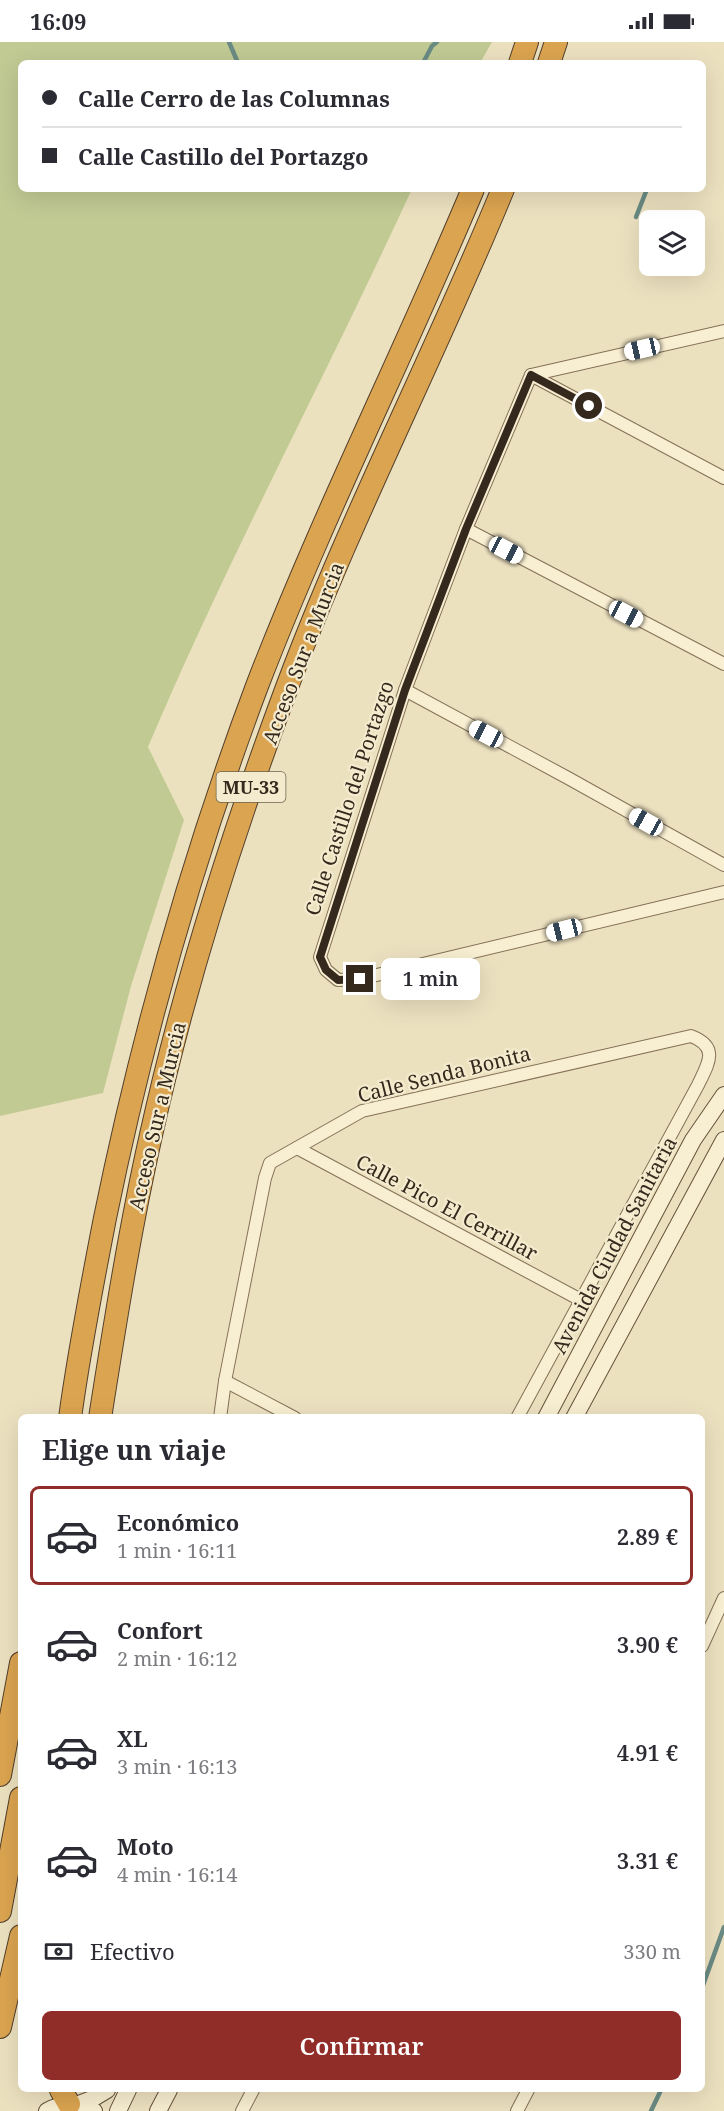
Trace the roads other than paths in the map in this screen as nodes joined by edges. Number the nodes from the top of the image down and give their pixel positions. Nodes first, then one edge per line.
1 (527, 42) edge
2 (556, 42) edge
3 (521, 60) edge
4 (550, 60) edge
5 (472, 192) edge
6 (502, 192) edge
7 (724, 331) edge
8 (531, 375) junction
9 (724, 478) edge
10 (466, 529) junction
11 (724, 664) edge
12 (405, 690) junction
13 (724, 866) edge
14 (724, 892) edge
15 (724, 1095) edge
16 (724, 1140) edge
17 (297, 1148) junction
18 (579, 1299) junction
19 (225, 1380) junction
20 (71, 1414) edge
21 (101, 1414) edge
22 (221, 1414) edge
23 (288, 1414) edge
24 (519, 1414) edge
25 (548, 1414) edge
26 (576, 1414) edge
27 (724, 1598) edge
28 (705, 1635) edge
29 (18, 1679) edge
30 (0, 1775) edge
31 (18, 1814) edge
32 (0, 1911) edge
33 (18, 1949) edge
34 (0, 2027) edge
35 (104, 2092) edge
36 (127, 2092) edge
37 (168, 2092) edge
38 (252, 2092) edge
39 (527, 2092) edge
40 (76, 2102) edge
41 (47, 2111) edge
42 (118, 2111) edge
43 (158, 2111) edge
44 (242, 2111) edge
45 (517, 2111) edge

1 - 3 highway
2 - 4 highway
5 - 20 highway, Acceso Sur a Murcia / MU-33
6 - 21 highway, Acceso Sur a Murcia / MU-33
7 - 8 street
8 - 9 street
8 - 10 street, Calle Castillo del Portazgo
10 - 11 street
10 - 12 street, Calle Castillo del Portazgo
12 - 13 street
12 - 14 street, Calle Castillo del Portazgo
15 - 25 street, Avenida Ciudad Sanitaria
16 - 26 street
17 - 18 street, Calle Pico El Cerrillar
17 - 18 street, Calle Senda Bonita
17 - 19 street, Calle Senda Bonita
18 - 24 street
19 - 22 street, Calle Senda Bonita
19 - 23 street
27 - 28 street
29 - 30 highway
31 - 32 highway
33 - 34 highway
35 - 40 street
36 - 42 street
37 - 43 street
38 - 44 street
39 - 45 street
40 - 41 street

